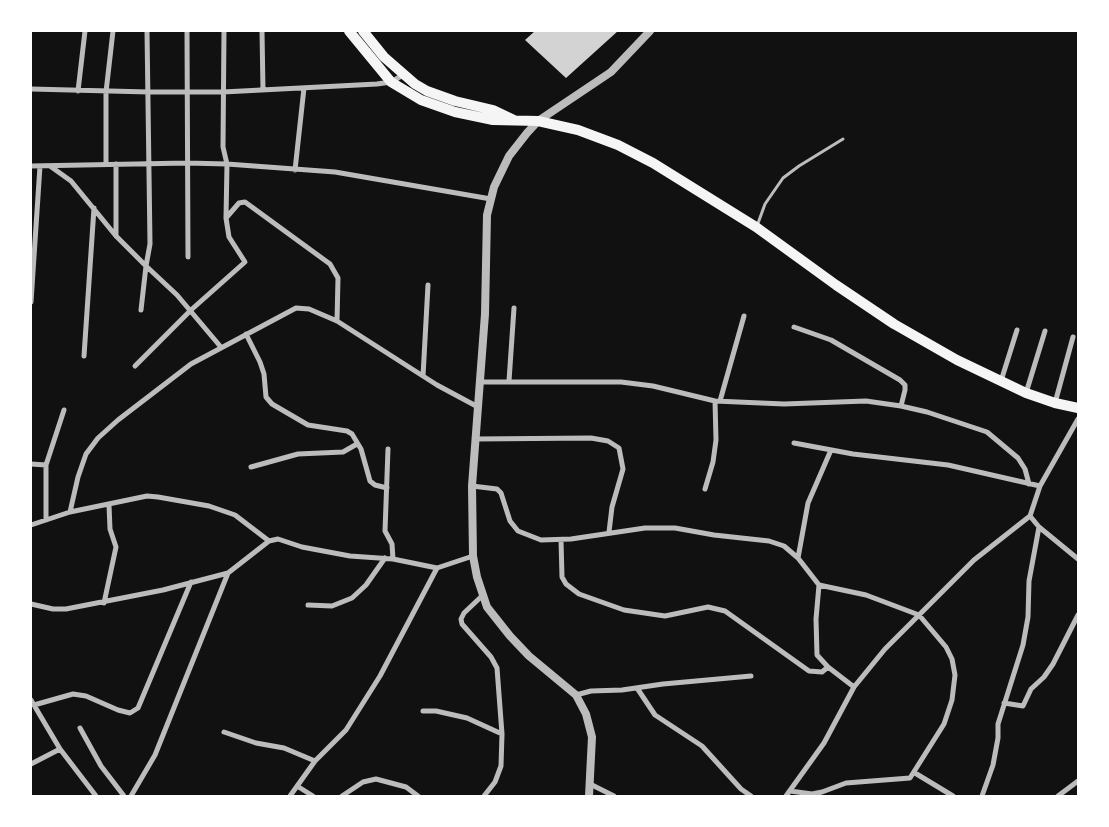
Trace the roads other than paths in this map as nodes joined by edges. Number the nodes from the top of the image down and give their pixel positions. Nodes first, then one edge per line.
1 (85, 31) edge
2 (113, 31) edge
3 (147, 31) edge
4 (187, 31) edge
5 (224, 31) edge
6 (262, 31) edge
7 (349, 31) edge
8 (363, 31) edge
9 (650, 31) edge
10 (403, 76) junction
11 (392, 82) junction
12 (304, 88) junction
13 (31, 89) edge
14 (263, 90) junction
15 (78, 91) junction
16 (106, 92) junction
17 (149, 92) junction
18 (186, 92) junction
19 (224, 92) junction
20 (538, 121) junction
21 (519, 122) junction
22 (843, 139) dead end
23 (187, 163) junction
24 (106, 164) junction
25 (116, 164) junction
26 (149, 164) junction
27 (227, 164) junction
28 (31, 166) edge
29 (40, 166) junction
30 (50, 166) junction
31 (295, 170) junction
32 (491, 199) junction
33 (94, 208) junction
34 (226, 218) junction
35 (756, 227) junction
36 (116, 236) junction
37 (188, 257) dead end
38 (146, 266) junction
39 (428, 285) dead end
40 (31, 302) edge
41 (514, 308) dead end
42 (141, 310) dead end
43 (190, 310) junction
44 (744, 316) dead end
45 (337, 321) junction
46 (794, 327) dead end
47 (1018, 330) dead end
48 (1045, 331) dead end
49 (246, 334) junction
50 (1074, 337) dead end
51 (220, 346) junction
52 (84, 356) dead end
53 (135, 366) dead end
54 (423, 376) junction
55 (509, 381) junction
56 (1001, 381) junction
57 (480, 382) junction
58 (1026, 393) junction
59 (717, 401) junction
60 (1054, 403) junction
61 (901, 406) junction
62 (478, 407) junction
63 (1078, 408) edge
64 (64, 410) dead end
65 (1078, 419) edge
66 (476, 439) junction
67 (794, 443) dead end
68 (357, 444) junction
69 (388, 449) dead end
70 (831, 450) junction
71 (31, 464) edge
72 (46, 465) junction
73 (251, 467) dead end
74 (1029, 484) junction
75 (472, 486) junction
76 (1040, 486) junction
77 (387, 488) junction
78 (705, 489) dead end
79 (109, 505) junction
80 (70, 512) junction
81 (1030, 516) junction
82 (46, 520) junction
83 (31, 525) edge
84 (1039, 527) junction
85 (609, 532) junction
86 (561, 540) junction
87 (269, 541) junction
88 (473, 556) junction
89 (385, 558) junction
90 (393, 558) junction
91 (798, 558) junction
92 (1078, 559) edge
93 (437, 568) junction
94 (228, 572) junction
95 (191, 582) junction
96 (819, 585) junction
97 (483, 595) junction
98 (104, 603) junction
99 (31, 604) edge
100 (308, 605) dead end
101 (919, 615) junction
102 (1078, 615) edge
103 (828, 667) junction
104 (751, 676) dead end
105 (854, 687) junction
106 (637, 688) junction
107 (576, 695) junction
108 (33, 702) edge
109 (1004, 703) junction
110 (423, 711) dead end
111 (80, 728) dead end
112 (224, 732) dead end
113 (502, 734) junction
114 (60, 749) junction
115 (315, 762) junction
116 (31, 764) edge
117 (915, 772) junction
118 (1078, 781) edge
119 (590, 784) junction
120 (297, 786) junction
121 (788, 793) edge
122 (96, 796) edge
123 (124, 796) edge
124 (131, 796) edge
125 (290, 796) edge
126 (313, 796) edge
127 (342, 796) edge
128 (418, 796) edge
129 (484, 796) edge
130 (589, 796) edge
131 (614, 796) edge
132 (751, 796) edge
133 (953, 796) edge
134 (982, 796) edge
135 (1058, 796) edge

1 - 15 street
2 - 16 street
3 - 17 street
4 - 18 street
5 - 19 street
6 - 14 street
7 - 11 main road
8 - 10 main road
9 - 20 street
10 - 11 street
10 - 21 main road
11 - 12 street
11 - 21 main road
12 - 14 street
12 - 31 street
13 - 15 street
14 - 19 street
15 - 16 street
16 - 17 street
16 - 24 street
17 - 18 street
17 - 26 street
18 - 19 street
18 - 23 street
19 - 27 street
20 - 21 main road
20 - 32 street
20 - 35 main road
22 - 35 lane
23 - 26 street
23 - 27 street
23 - 37 street
24 - 25 street
24 - 30 street
25 - 26 street
25 - 36 street
26 - 38 street
27 - 31 street
27 - 34 street
28 - 29 street
29 - 30 street
29 - 40 street
30 - 33 street
31 - 32 street
32 - 57 street
33 - 36 street
33 - 52 street
34 - 43 street
34 - 45 street
35 - 56 main road
36 - 38 street
38 - 42 street
38 - 43 street
39 - 54 street
41 - 55 street
43 - 51 street
43 - 53 street
44 - 59 street
45 - 49 street
45 - 54 street
46 - 61 street
47 - 56 street
48 - 58 street
49 - 51 street
49 - 68 street
50 - 60 street
51 - 80 street
54 - 62 street
55 - 57 street
55 - 59 street
56 - 58 main road
57 - 62 street
58 - 60 main road
59 - 61 street
59 - 78 street
60 - 63 main road
61 - 74 street
62 - 66 street
64 - 72 street
65 - 76 street
66 - 75 street
66 - 85 street
67 - 70 street
68 - 73 street
68 - 77 street
69 - 77 street
70 - 74 street
70 - 91 street
71 - 72 street
72 - 82 street
74 - 76 street
75 - 86 street
75 - 88 street
76 - 81 street
77 - 90 street
79 - 80 street
79 - 87 street
79 - 98 street
80 - 82 street
81 - 84 street
81 - 101 street
82 - 83 street
84 - 92 street
84 - 109 street
85 - 86 street
85 - 91 street
86 - 103 street
87 - 89 street
87 - 94 street
88 - 93 street
88 - 97 street
89 - 90 street
89 - 100 street
90 - 93 street
91 - 96 street
93 - 115 street
94 - 95 street
94 - 124 street
95 - 98 street
95 - 108 street
96 - 101 street
96 - 103 street
97 - 107 street
97 - 113 street
98 - 99 street
101 - 105 street
101 - 117 street
102 - 109 street
103 - 105 street
104 - 106 street
105 - 121 street
106 - 107 street
106 - 132 street
107 - 119 street
108 - 114 street
109 - 134 street
110 - 113 street
111 - 123 street
112 - 115 street
113 - 129 street
114 - 116 street
114 - 122 street
115 - 120 street
117 - 121 street
117 - 133 street
118 - 135 street
119 - 130 street
119 - 131 street
120 - 125 street
120 - 126 street
127 - 128 street

